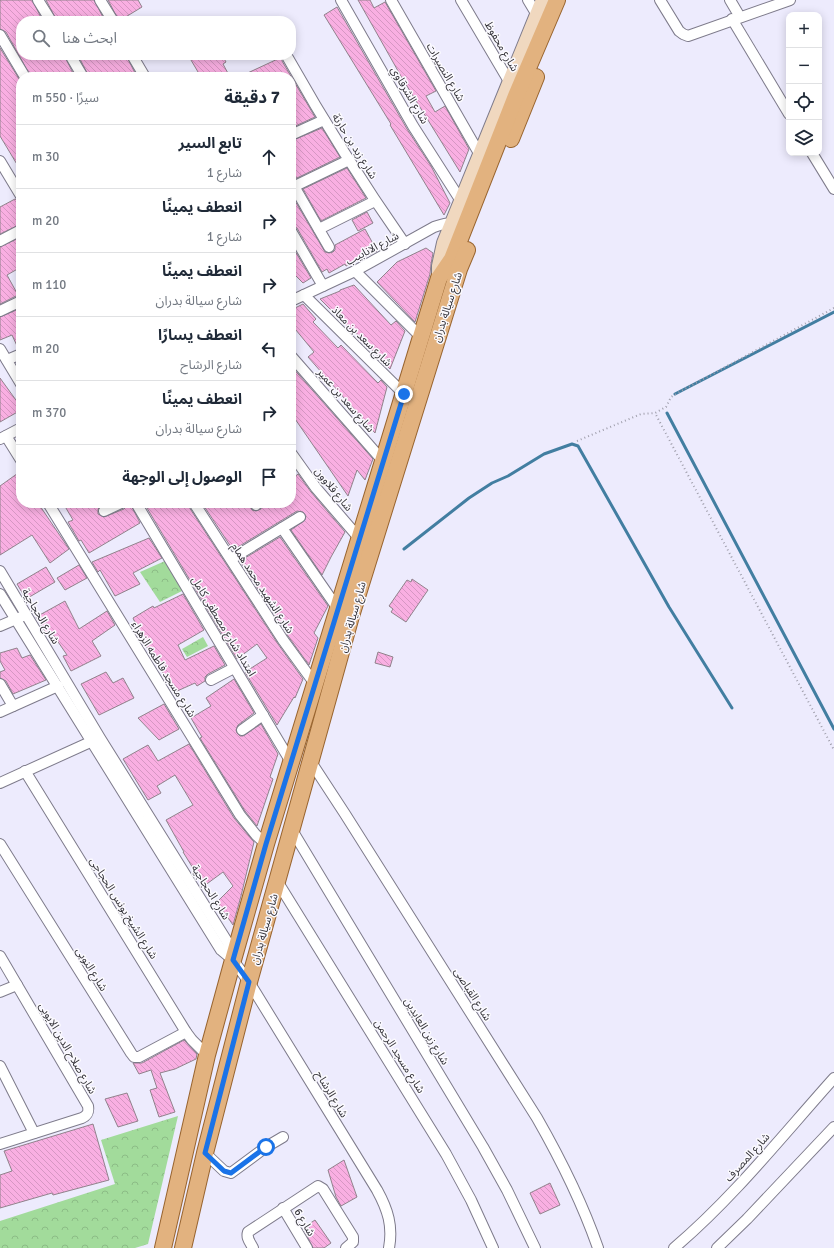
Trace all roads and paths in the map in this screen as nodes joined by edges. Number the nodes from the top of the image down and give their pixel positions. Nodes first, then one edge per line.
1 (38, 0) edge
2 (100, 0) edge
3 (341, 0) edge
4 (391, 0) edge
5 (461, 0) edge
6 (528, 0) edge
7 (543, 0) edge
8 (557, 0) edge
9 (567, 0) edge
10 (660, 0) edge
11 (730, 0) edge
12 (790, 0) edge
13 (537, 15) junction
14 (47, 16) edge
15 (110, 16) edge
16 (736, 18) junction
17 (0, 36) edge
18 (73, 60) edge
19 (135, 60) edge
20 (289, 60) edge
21 (22, 72) edge
22 (80, 72) edge
23 (142, 72) edge
24 (293, 72) edge
25 (296, 80) edge
26 (510, 83) junction
27 (786, 109) edge
28 (324, 120) junction
29 (296, 132) edge
30 (480, 155) junction
31 (814, 156) edge
32 (349, 160) junction
33 (0, 161) edge
34 (296, 183) edge
35 (16, 188) edge
36 (296, 189) edge
37 (834, 189) edge
38 (375, 201) junction
39 (461, 201) junction
40 (459, 225) junction
41 (319, 229) junction
42 (16, 233) edge
43 (296, 240) edge
44 (0, 241) edge
45 (405, 244) junction
46 (329, 247) dead end
47 (355, 271) junction
48 (323, 286) junction
49 (304, 295) junction
50 (296, 299) edge
51 (16, 304) edge
52 (834, 308) edge
53 (0, 311) edge
54 (421, 337) junction
55 (0, 349) edge
56 (16, 356) edge
57 (7, 360) junction
58 (296, 362) edge
59 (16, 375) edge
60 (404, 394) junction
61 (655, 413) junction
62 (16, 431) edge
63 (392, 432) junction
64 (408, 432) junction
65 (3, 438) edge
66 (577, 441) dead end
67 (16, 454) edge
68 (296, 460) edge
69 (383, 461) junction
70 (51, 508) edge
71 (110, 508) edge
72 (139, 508) edge
73 (197, 508) edge
74 (104, 511) dead end
75 (300, 517) dead end
76 (282, 528) junction
77 (359, 538) junction
78 (231, 559) junction
79 (0, 571) edge
80 (0, 594) edge
81 (338, 609) junction
82 (26, 614) junction
83 (15, 619) junction
84 (0, 626) edge
85 (234, 668) junction
86 (211, 680) dead end
87 (0, 684) edge
88 (315, 684) junction
89 (58, 686) junction
90 (13, 706) junction
91 (0, 712) edge
92 (263, 715) junction
93 (242, 730) dead end
94 (96, 740) junction
95 (834, 750) edge
96 (291, 762) junction
97 (311, 762) junction
98 (25, 771) junction
99 (0, 783) edge
100 (292, 830) junction
101 (0, 844) edge
102 (266, 844) junction
103 (278, 881) junction
104 (0, 956) edge
105 (233, 960) junction
106 (249, 982) junction
107 (17, 985) junction
108 (0, 992) edge
109 (186, 1032) junction
110 (207, 1055) junction
111 (0, 1066) edge
112 (834, 1078) edge
113 (834, 1127) edge
114 (34, 1133) junction
115 (283, 1137) dead end
116 (0, 1144) edge
117 (205, 1153) junction
118 (283, 1208) junction
119 (163, 1248) edge
120 (183, 1248) edge
121 (253, 1248) edge
122 (307, 1248) edge
123 (346, 1248) edge
124 (389, 1248) edge
125 (492, 1248) edge
126 (535, 1248) edge
127 (598, 1248) edge
128 (674, 1248) edge
129 (717, 1248) edge

1 - 14 street
2 - 15 street
3 - 39 street, شارع الشرقاوي
4 - 30 street, شارع النصيرات
5 - 26 street, شارع محفوظ
6 - 13 street
7 - 13 street, شارع سيالة بدران
8 - 40 main road, شارع سيالة بدران
9 - 64 main road, شارع سيالة بدران
10 - 16 street
11 - 16 street
12 - 16 street
13 - 26 street, شارع سيالة بدران
16 - 27 street
17 - 21 street
18 - 22 street
19 - 23 street
20 - 24 street, شارع زيد بن حارثة
25 - 28 street, شارع زيد بن حارثة
26 - 30 street, شارع سيالة بدران
28 - 29 street
28 - 32 street, شارع زيد بن حارثة
30 - 39 street, شارع سيالة بدران
31 - 37 street
32 - 34 street
32 - 38 street, شارع زيد بن حارثة
33 - 35 street
36 - 41 street
38 - 41 street
38 - 45 street, شارع زيد بن حارثة
39 - 40 street, شارع سيالة بدران
40 - 45 street, شارع الانابيب
40 - 54 main road, شارع سيالة بدران
41 - 46 street
42 - 44 street
43 - 48 street
45 - 47 street, شارع الانابيب
47 - 48 street, شارع الانابيب
47 - 54 street
48 - 49 street, شارع الانابيب
49 - 50 street, شارع الانابيب
49 - 60 street, شارع سعد بن معاذ
51 - 53 street
52 - 61 path
54 - 60 main road, شارع سيالة بدران
55 - 57 street
56 - 57 street
57 - 59 street
58 - 69 street, شارع سعد بن عمير
60 - 63 main road, شارع سيالة بدران
61 - 66 path
61 - 95 path
62 - 65 street
63 - 64 main road
63 - 69 main road, شارع سيالة بدران
64 - 97 main road, شارع سيالة بدران
65 - 67 street
68 - 77 street, شارع قلاوون
69 - 77 main road, شارع سيالة بدران
70 - 102 street, شارع مسجد فاطمه الزهراء
71 - 74 street
72 - 85 street, امتداد شارع مصطفى كامل
73 - 78 street, شارع الشهيد محمد همام
75 - 76 street
76 - 78 street
76 - 81 street
77 - 81 main road, شارع سيالة بدران
78 - 88 street, شارع الشهيد محمد همام
79 - 82 street, شارع الحجاجية
80 - 83 street, شارع الحجاجية
81 - 88 main road, شارع سيالة بدران
82 - 83 street
82 - 94 street, شارع الحجاجية
83 - 84 street
83 - 89 street, شارع الحجاجية
85 - 86 street
85 - 92 street, امتداد شارع مصطفى كامل
87 - 90 street
88 - 96 main road, شارع سيالة بدران
89 - 90 street
89 - 94 street, شارع الحجاجية
90 - 91 street
92 - 93 street
92 - 96 street, امتداد شارع مصطفى كامل
94 - 98 street
94 - 105 street, شارع الحجاجية
96 - 102 main road, شارع سيالة بدران
97 - 100 main road, شارع سيالة بدران
97 - 127 street, شارع القباصى
98 - 99 street
98 - 109 street, شارع الشيخ يونس الحجاجى
100 - 103 main road, شارع سيالة بدران
100 - 126 street, شارع زين العابدين
101 - 109 street, شارع النوبى
102 - 105 main road, شارع سيالة بدران
103 - 106 main road, شارع سيالة بدران
103 - 125 street, شارع مسجد الرحمن
104 - 107 street, شارع صلاح الدين الايوبى
105 - 106 street, شارع الرشاح
105 - 110 main road, شارع سيالة بدران
106 - 117 main road, شارع سيالة بدران
106 - 124 street, شارع الرشاح
107 - 108 street
107 - 114 street, شارع صلاح الدين الايوبى
109 - 110 street, شارع الشيخ يونس الحجاجى
110 - 119 main road, شارع سيالة بدران
111 - 114 street
112 - 128 street, شارع المصرف
113 - 129 street
114 - 116 street, شارع صلاح الدين الايوبى
115 - 117 street
117 - 120 main road, شارع سيالة بدران
118 - 121 street
118 - 122 street, شارع 6
118 - 123 street

